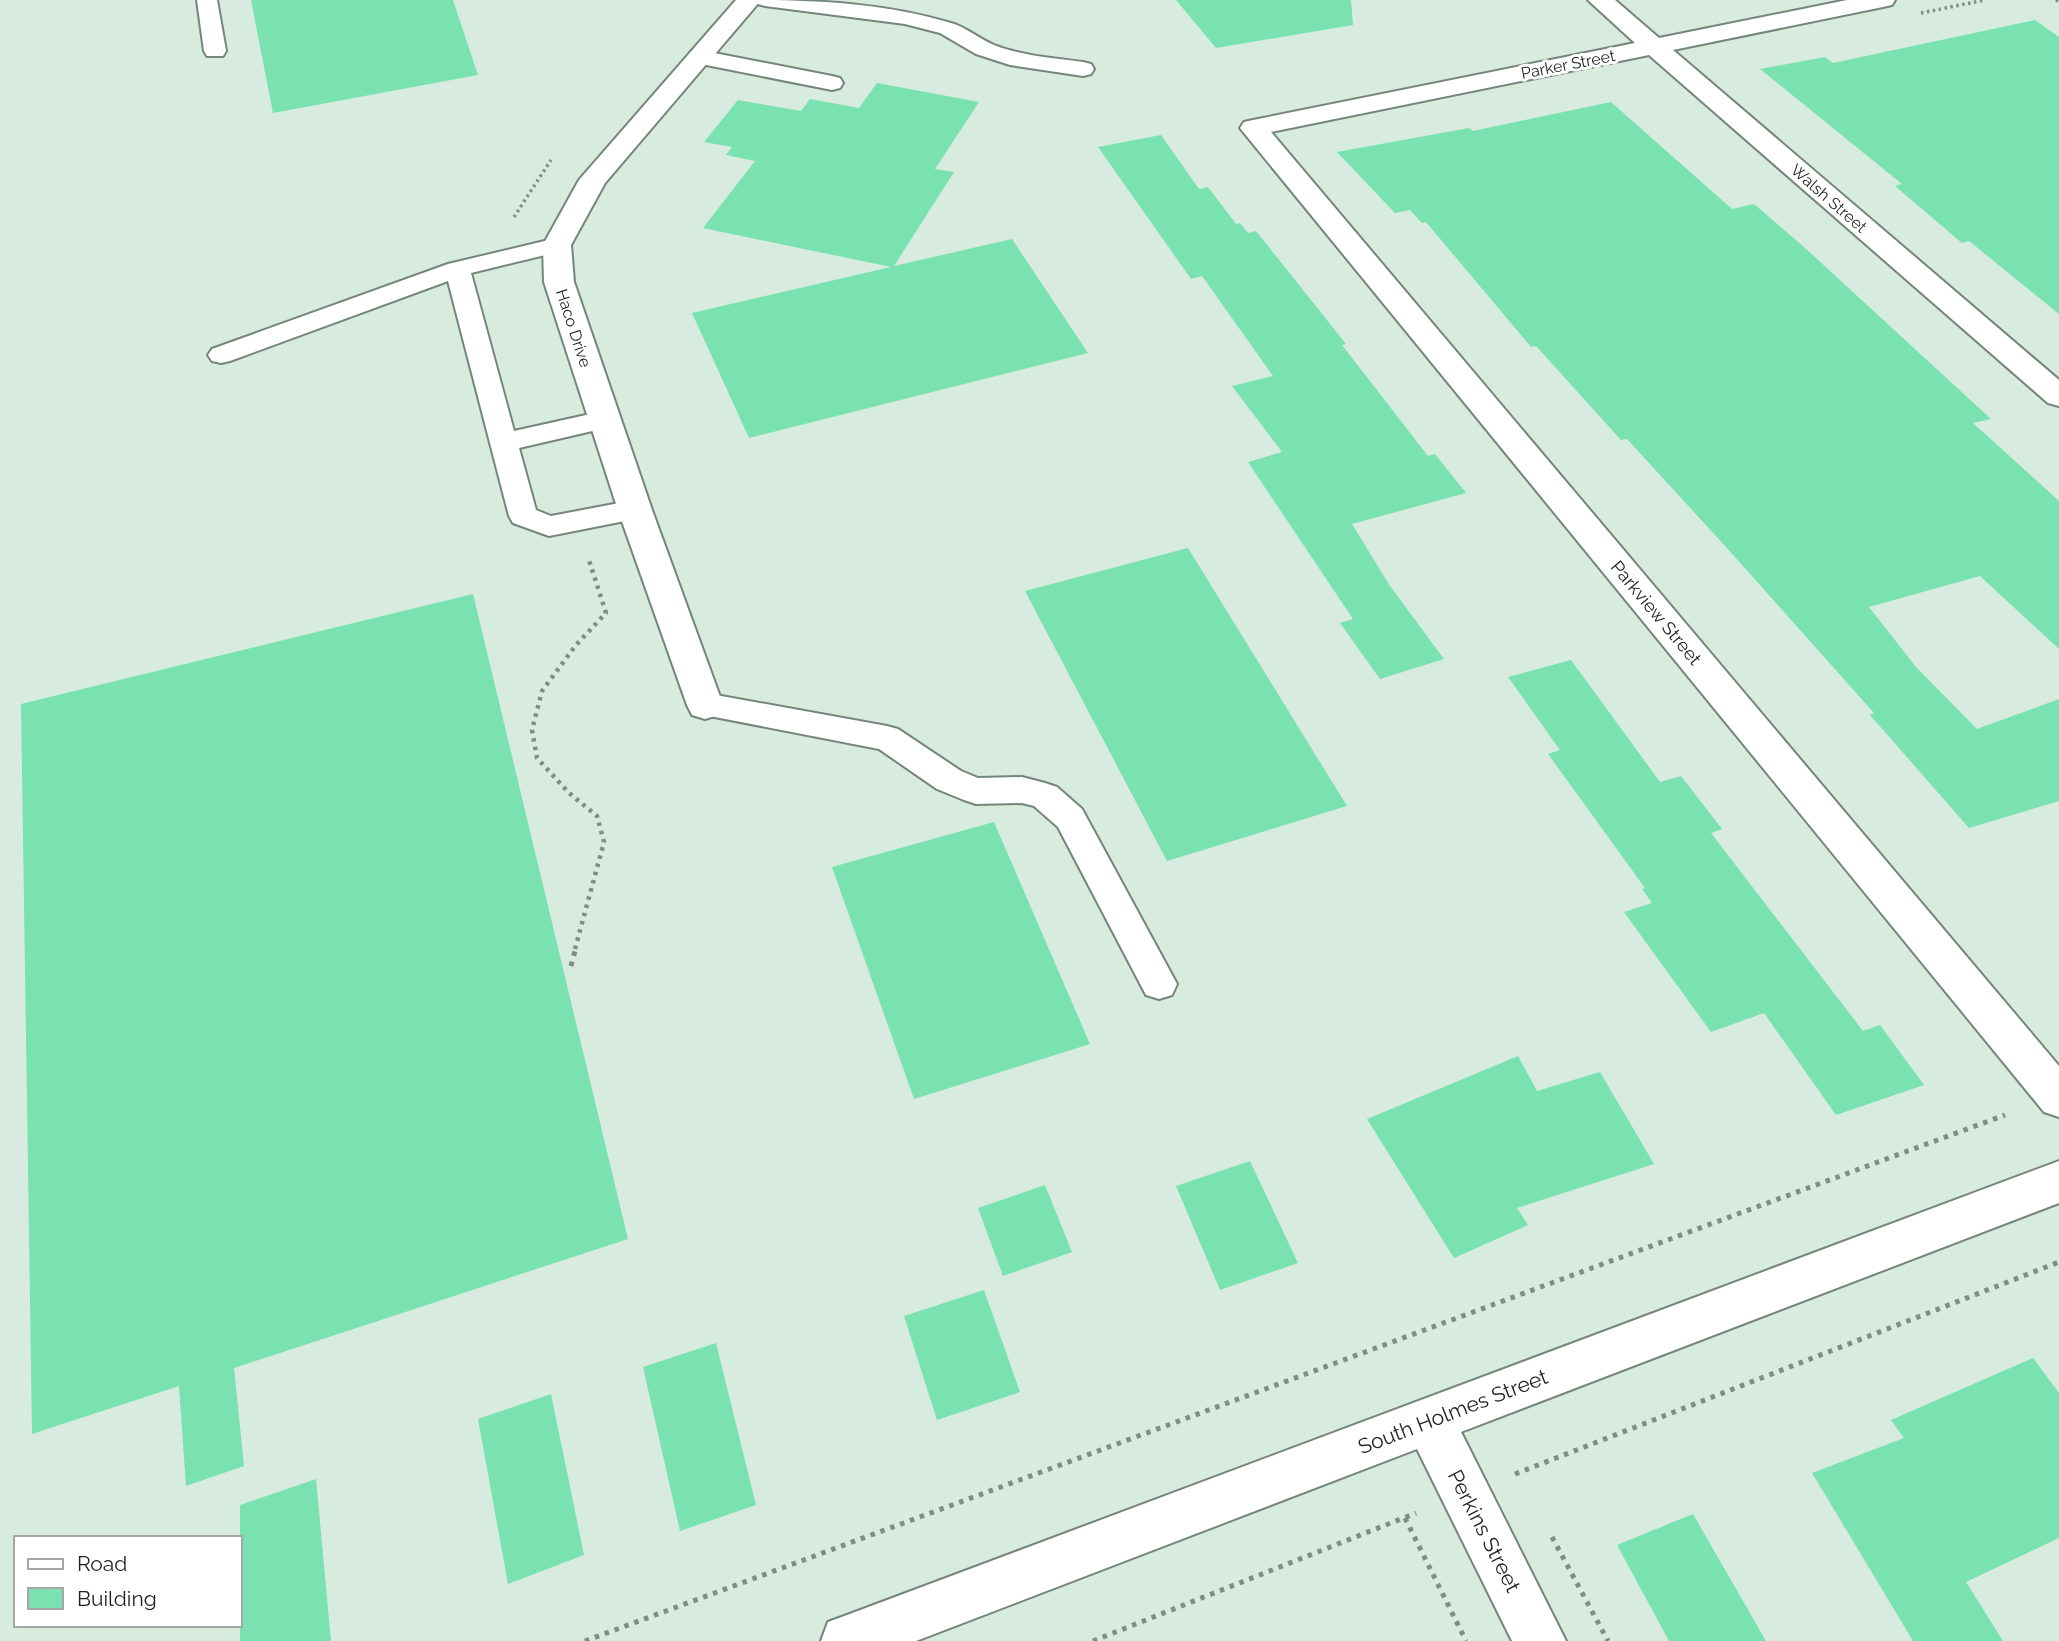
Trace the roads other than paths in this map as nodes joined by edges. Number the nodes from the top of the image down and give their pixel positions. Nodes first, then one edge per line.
1 (206, 0) edge
2 (749, 0) edge
3 (765, 0) edge
4 (1600, 0) edge
5 (1883, 0) edge
6 (1654, 47) junction
7 (215, 51) dead end
8 (699, 57) junction
9 (1083, 69) dead end
10 (832, 83) dead end
11 (1253, 128) joint
12 (556, 245) junction
13 (457, 269) junction
14 (221, 355) dead end
15 (2059, 396) edge
16 (604, 420) junction
17 (503, 443) junction
18 (635, 510) junction
19 (705, 705) joint
20 (1158, 984) dead end
21 (2058, 1097) edge
22 (2058, 1182) edge
23 (1429, 1421) junction
24 (847, 1641) edge
25 (1540, 1641) edge

1 - 7 lane
2 - 8 street
3 - 9 lane
4 - 6 street, Walsh Street
5 - 6 street, Parker Street
6 - 11 street, Parker Street
6 - 15 street, Walsh Street
8 - 10 lane
8 - 12 street
11 - 21 street, Parkview Street
12 - 13 lane
12 - 16 street, Haco Drive
13 - 14 lane
13 - 17 lane
16 - 17 lane
16 - 18 street, Haco Drive
17 - 18 lane
18 - 19 street, Haco Drive
19 - 20 lane
22 - 23 street, South Holmes Street
23 - 24 street, South Holmes Street
23 - 25 street, Perkins Street

